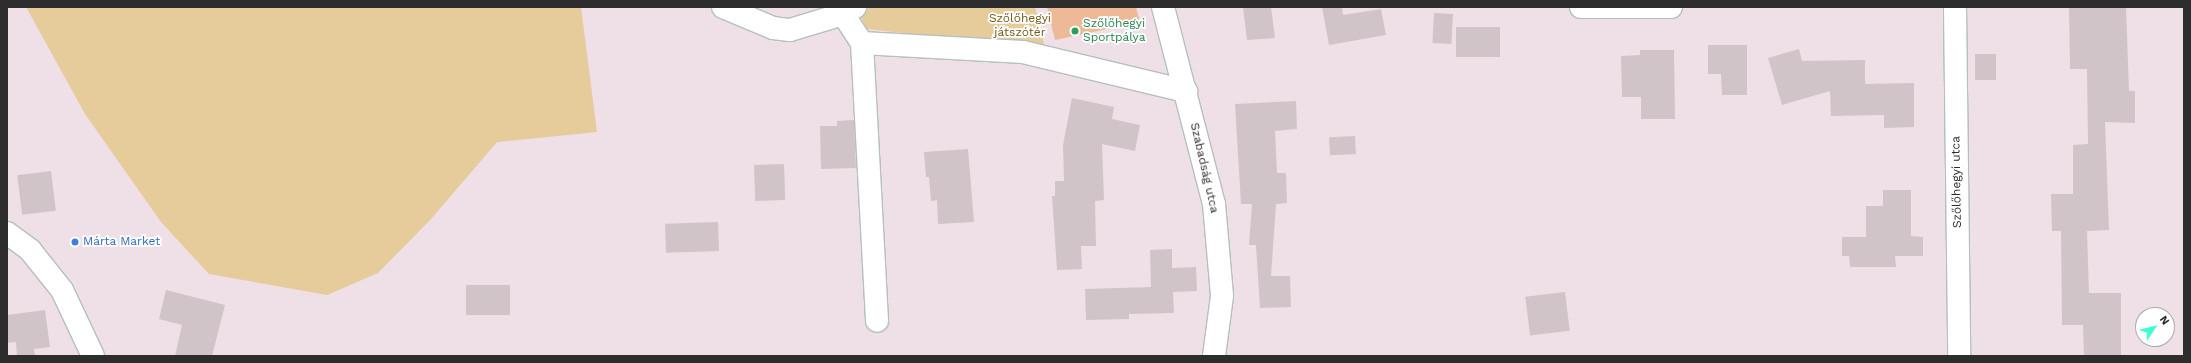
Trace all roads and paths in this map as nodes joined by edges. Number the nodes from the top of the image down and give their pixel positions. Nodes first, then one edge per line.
1 (723, 7) edge
2 (1163, 7) edge
3 (1580, 7) edge
4 (1671, 7) edge
5 (1955, 7) edge
6 (849, 11) edge
7 (862, 43) junction
8 (1186, 91) junction
9 (7, 233) edge
10 (877, 321) dead end
11 (93, 356) edge
12 (1214, 356) edge
13 (1959, 356) edge

1 - 6 street
2 - 8 street, Szabadság utca
3 - 4 street
5 - 13 street, Szőlőhegyi utca
6 - 7 street
7 - 8 street
7 - 10 street
8 - 12 street, Szabadság utca
9 - 11 street

